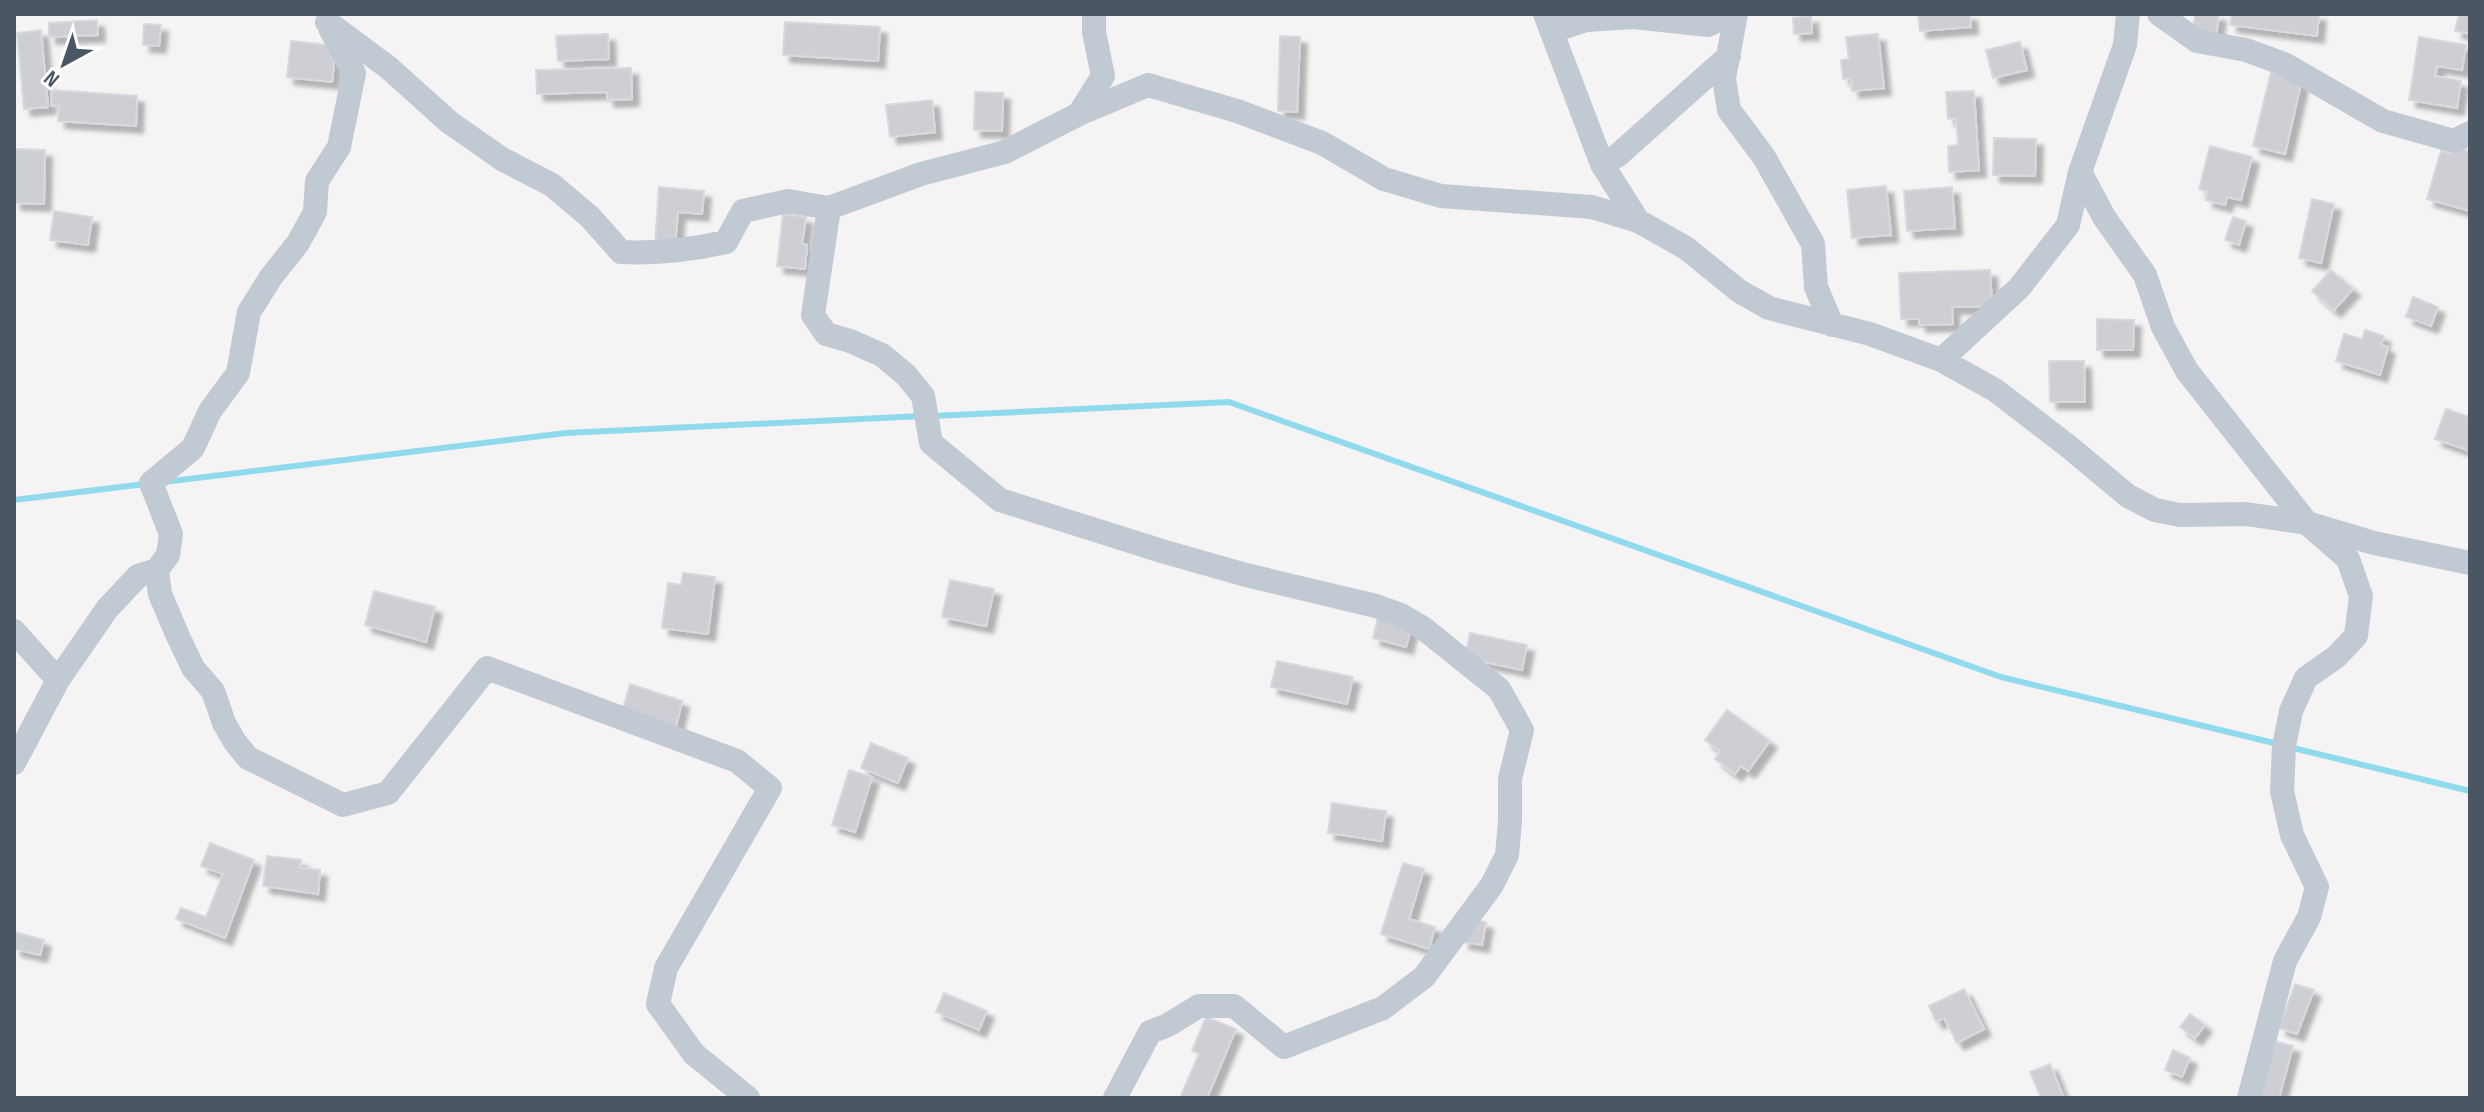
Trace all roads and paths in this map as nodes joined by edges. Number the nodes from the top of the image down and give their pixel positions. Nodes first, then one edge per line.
1 (1094, 14) edge
2 (1734, 14) edge
3 (2128, 14) edge
4 (2159, 14) edge
5 (326, 18) edge
6 (1548, 23) edge
7 (1729, 56) junction
8 (1079, 114) junction
9 (2470, 133) edge
10 (1602, 164) junction
11 (2080, 172) junction
12 (829, 208) junction
13 (1638, 221) junction
14 (1832, 325) junction
15 (1941, 360) junction
16 (2307, 523) junction
17 (2470, 563) edge
18 (157, 570) junction
19 (14, 631) edge
20 (58, 680) junction
21 (14, 763) edge
22 (748, 1098) edge
23 (1115, 1098) edge
24 (2249, 1098) edge

1 - 8 street
2 - 6 street
2 - 7 street
3 - 11 street
4 - 9 street
5 - 12 street
5 - 18 street
6 - 10 street
7 - 10 street
7 - 14 street
8 - 12 street
8 - 13 street
10 - 13 street
11 - 15 street
11 - 16 street
12 - 23 street
13 - 14 street
14 - 15 street
15 - 16 street
16 - 17 street
16 - 24 street
18 - 20 street
18 - 22 street
19 - 20 street
20 - 21 street

